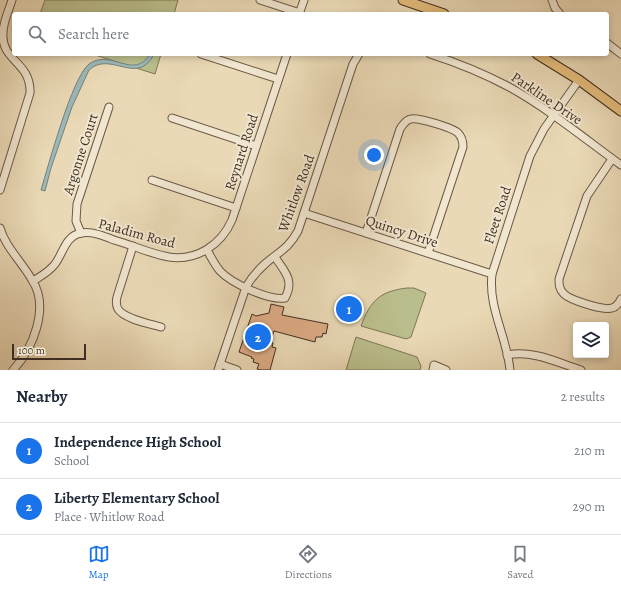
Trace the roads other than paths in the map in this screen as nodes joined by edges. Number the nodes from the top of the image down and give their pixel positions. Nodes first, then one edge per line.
1 (12, 0) edge
2 (260, 0) edge
3 (304, 0) edge
4 (403, 0) edge
5 (552, 0) edge
6 (558, 11) edge
7 (294, 12) edge
8 (301, 12) edge
9 (438, 12) edge
10 (609, 45) edge
11 (3, 53) edge
12 (621, 54) edge
13 (208, 56) edge
14 (286, 56) edge
15 (358, 56) edge
16 (436, 56) edge
17 (539, 56) edge
18 (278, 79) junction
19 (579, 80) junction
20 (108, 106) dead end
21 (621, 111) edge
22 (553, 116) junction
23 (172, 118) dead end
24 (256, 146) junction
25 (612, 159) junction
26 (621, 165) edge
27 (152, 180) dead end
28 (0, 190) edge
29 (236, 208) junction
30 (304, 213) junction
31 (0, 228) edge
32 (81, 233) junction
33 (366, 233) junction
34 (134, 246) junction
35 (207, 250) junction
36 (428, 254) junction
37 (275, 257) junction
38 (492, 274) junction
39 (33, 281) junction
40 (246, 287) junction
41 (621, 300) edge
42 (161, 327) dead end
43 (507, 355) junction
44 (219, 367) edge
45 (13, 370) edge
46 (237, 370) edge
47 (432, 370) edge
48 (446, 370) edge
49 (510, 370) edge
50 (581, 370) edge

1 - 11 street
2 - 7 street
3 - 8 street
4 - 9 main road
5 - 6 street
10 - 12 street
11 - 28 street
13 - 18 street
14 - 18 street, Reynard Road
15 - 30 street, Whitlow Road
16 - 22 street, Parkline Drive
17 - 19 main road
18 - 24 street, Reynard Road
19 - 21 main road
19 - 22 street, Fleet Road
20 - 32 street, Argonne Court
22 - 25 street, Parkline Drive
22 - 38 street, Fleet Road
23 - 24 street
24 - 29 street, Reynard Road
25 - 26 street, Parkline Drive
25 - 41 street
27 - 29 street
29 - 35 street, Reynard Road
30 - 33 street, Quincy Drive
30 - 37 street, Whitlow Road
31 - 39 street
32 - 34 street, Paladim Road
32 - 39 street, Paladim Road
33 - 36 street, Quincy Drive
33 - 36 street
34 - 35 street, Paladim Road
34 - 42 street
35 - 40 street
36 - 38 street, Quincy Drive
37 - 40 street, Whitlow Road
37 - 40 street
38 - 43 street, Fleet Road
39 - 45 street
40 - 44 street, Whitlow Road
43 - 49 street, Fleet Road
43 - 50 street
44 - 46 street
47 - 48 street

